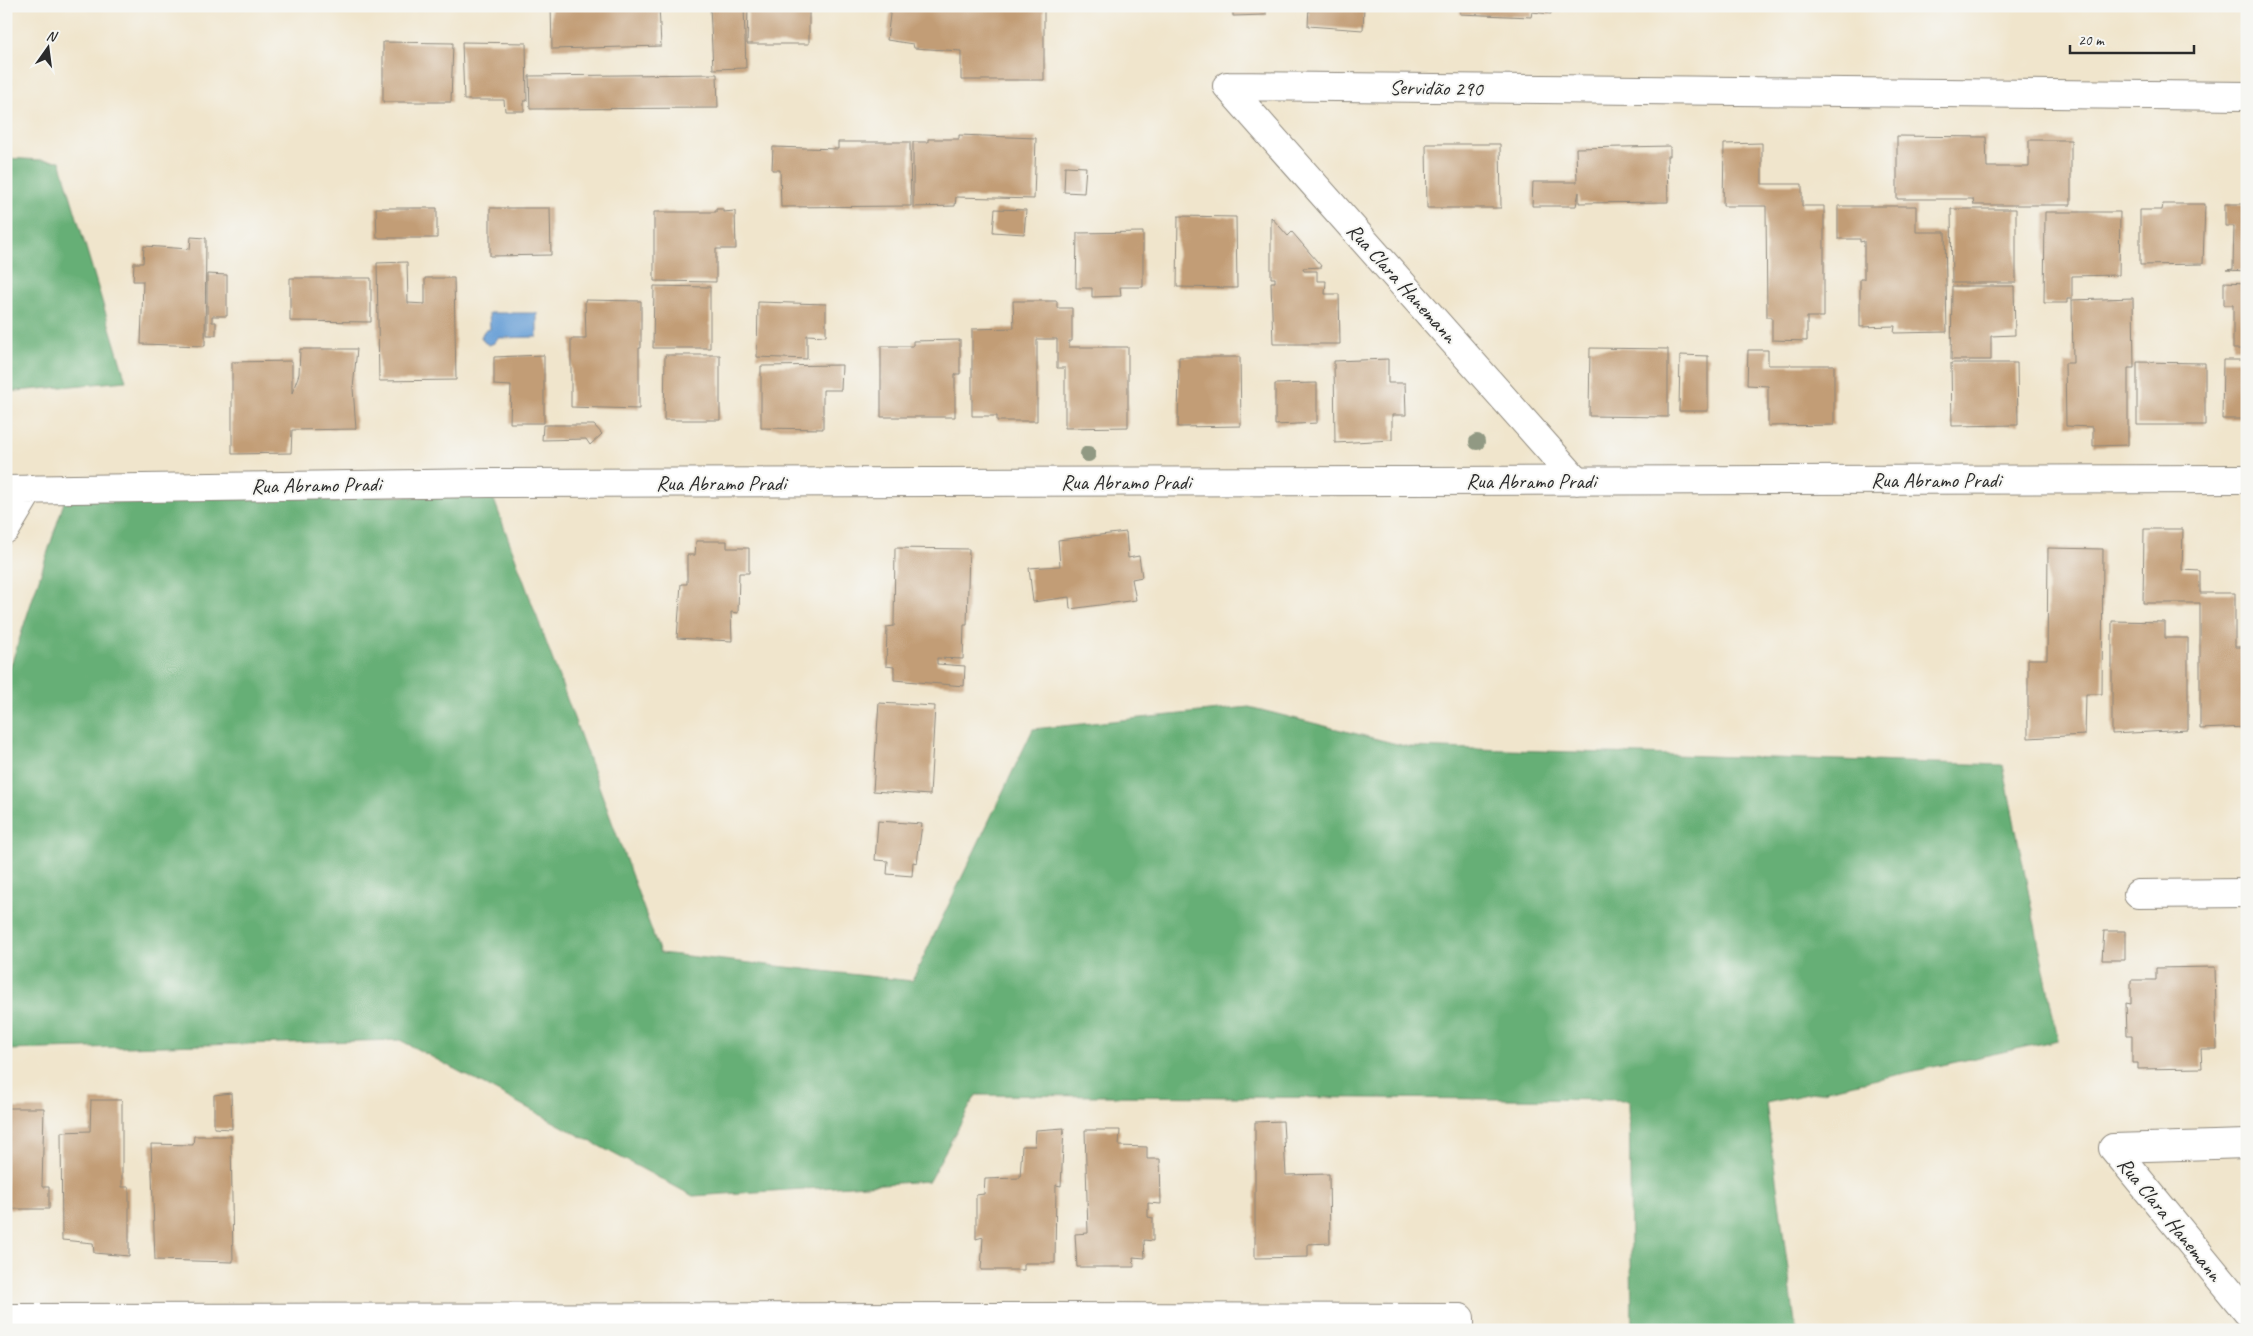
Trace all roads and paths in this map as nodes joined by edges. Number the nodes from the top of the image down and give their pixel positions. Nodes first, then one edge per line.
1 (1227, 86) joint
2 (2247, 96) edge
3 (2247, 479) edge
4 (1577, 481) junction
5 (18, 489) edge
6 (6, 528) edge
7 (2247, 893) edge
8 (2138, 894) dead end
9 (2247, 1144) edge
10 (2247, 1312) edge
11 (6, 1318) edge
12 (1041, 1324) edge
13 (1460, 1330) edge

1 - 2 street, Servidão 290
1 - 4 street, Rua Clara Hanemann
3 - 4 street, Rua Abramo Pradi
4 - 5 street, Rua Abramo Pradi
5 - 6 street
7 - 8 street
9 - 10 street, Rua Clara Hanemann
11 - 12 street
12 - 13 street

